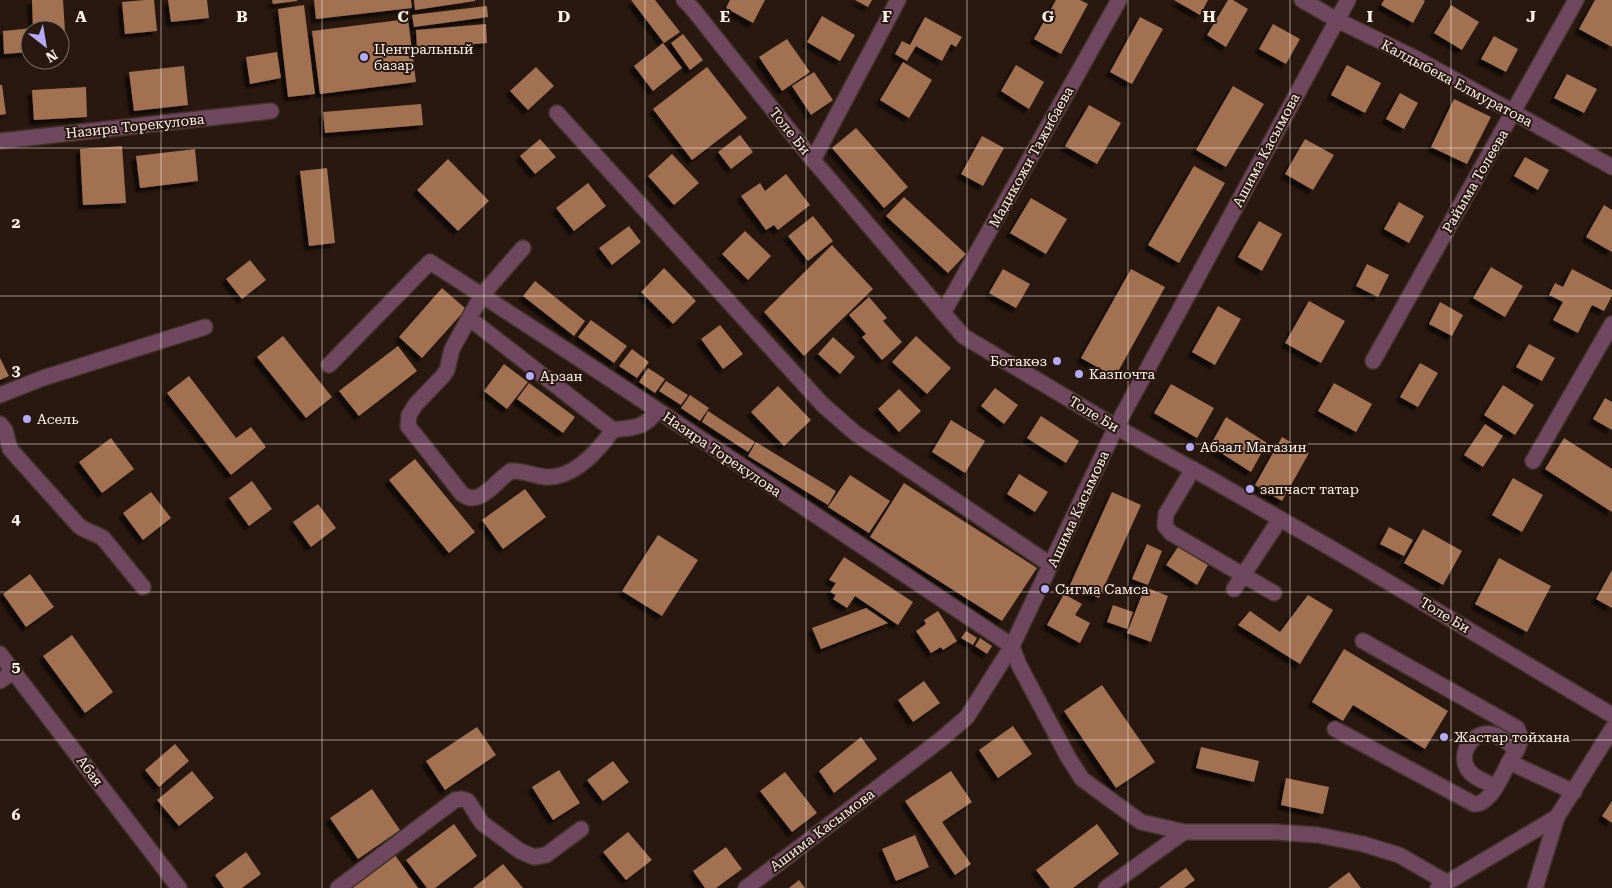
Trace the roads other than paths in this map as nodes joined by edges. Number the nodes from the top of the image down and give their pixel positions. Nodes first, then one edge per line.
1 (898, 0) edge
2 (1119, 0) edge
3 (1302, 0) edge
4 (1348, 0) edge
5 (1576, 0) edge
6 (691, 3) edge
7 (1337, 20) junction
8 (271, 111) dead end
9 (557, 113) dead end
10 (1514, 113) junction
11 (0, 141) edge
12 (813, 160) junction
13 (1612, 167) edge
14 (523, 248) dead end
15 (482, 295) junction
16 (943, 313) junction
17 (469, 318) junction
18 (1612, 324) edge
19 (205, 327) dead end
20 (1373, 361) dead end
21 (329, 365) dead end
22 (0, 395) edge
23 (657, 410) junction
24 (0, 424) edge
25 (1116, 427) junction
26 (613, 430) junction
27 (1533, 461) dead end
28 (1193, 469) junction
29 (1280, 519) junction
30 (1051, 565) junction
31 (1243, 575) junction
32 (143, 587) dead end
33 (1234, 589) dead end
34 (1274, 593) dead end
35 (1363, 642) dead end
36 (1012, 646) junction
37 (0, 654) edge
38 (14, 672) junction
39 (0, 681) edge
40 (1608, 712) edge
41 (1335, 729) dead end
42 (1612, 729) edge
43 (1513, 756) junction
44 (1496, 787) junction
45 (1574, 792) junction
46 (1557, 817) junction
47 (581, 829) dead end
48 (1184, 832) junction
49 (1442, 885) edge
50 (179, 888) edge
51 (338, 888) edge
52 (746, 888) edge
53 (1106, 888) edge
54 (1535, 888) edge

1 - 12 street
2 - 16 street, Мадикожи Тажибаева
3 - 7 street, Калдыбека Елмуратова
4 - 7 street, Ашима Касымова
5 - 10 street, Райыма Толеева
6 - 12 street, Толе Би
7 - 10 street, Калдыбека Елмуратова
7 - 25 street, Ашима Касымова
8 - 11 street, Назира Торекулова
9 - 30 street
10 - 13 street, Калдыбека Елмуратова
10 - 20 street, Райыма Толеева
12 - 16 street, Толе Би
14 - 15 street
15 - 17 street
15 - 21 street, Назира Торекулова
15 - 23 street, Назира Торекулова
16 - 25 street, Толе Би
17 - 26 street
17 - 26 street
18 - 27 street
19 - 22 street
23 - 26 street
23 - 36 street, Назира Торекулова
24 - 32 street
25 - 28 street, Толе Би
25 - 30 street, Ашима Касымова
28 - 29 street, Толе Би
28 - 31 street
29 - 31 street
29 - 40 street, Толе Би
30 - 36 street, Ашима Касымова
31 - 33 street
31 - 34 street
35 - 43 street
36 - 48 street
36 - 52 street, Ашима Касымова
37 - 38 street, Абая
38 - 39 street
38 - 50 street, Абая
41 - 44 street
42 - 45 street
43 - 44 street
43 - 44 street
43 - 45 street
45 - 46 street
46 - 49 street
46 - 54 street
47 - 51 street
48 - 49 street
48 - 53 street

